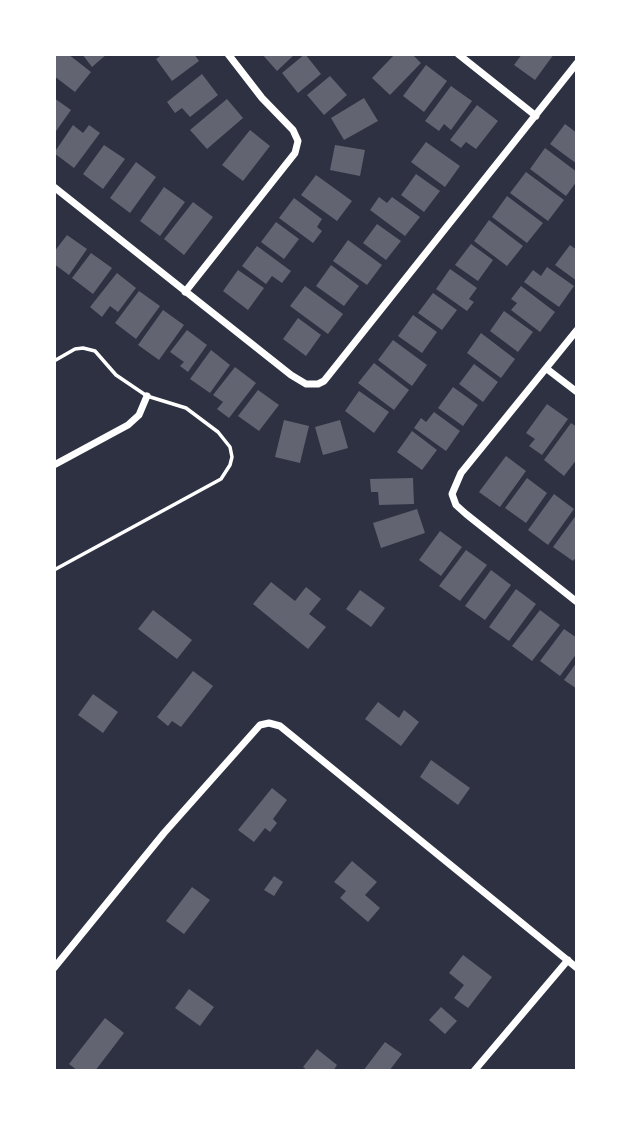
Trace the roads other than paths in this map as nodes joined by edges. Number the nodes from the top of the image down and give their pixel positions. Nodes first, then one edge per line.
1 (228, 54) edge
2 (458, 54) edge
3 (577, 63) edge
4 (536, 116) junction
5 (54, 187) edge
6 (185, 292) junction
7 (577, 330) edge
8 (54, 360) edge
9 (547, 369) junction
10 (577, 393) edge
11 (148, 396) junction
12 (54, 465) edge
13 (54, 570) edge
14 (577, 602) edge
15 (568, 960) junction
16 (54, 968) edge
17 (577, 968) edge
18 (474, 1071) edge

1 - 6 street
2 - 4 street
3 - 4 street
4 - 6 street
5 - 6 street
7 - 9 street
8 - 11 lane
9 - 10 street
9 - 14 street
11 - 12 street
11 - 13 lane
15 - 16 street
15 - 17 street
15 - 18 street

